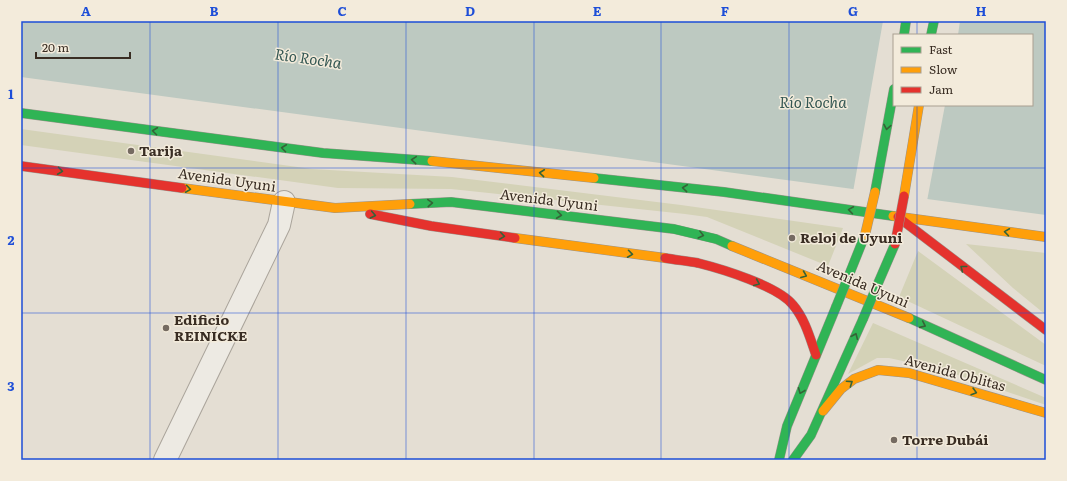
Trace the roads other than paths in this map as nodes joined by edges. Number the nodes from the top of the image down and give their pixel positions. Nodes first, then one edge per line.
1 (906, 21) edge
2 (934, 21) edge
3 (904, 34) edge
4 (931, 34) edge
5 (893, 94) edge
6 (919, 106) edge
7 (21, 113) edge
8 (21, 166) edge
9 (284, 202) junction
10 (335, 208) junction
11 (897, 216) junction
12 (1046, 237) edge
13 (1046, 330) edge
14 (816, 355) junction
15 (1046, 380) edge
16 (823, 411) junction
17 (1046, 413) edge
18 (165, 460) edge
19 (779, 460) edge
20 (792, 460) edge

1 - 3 main road
2 - 4 main road
5 -> 14 main road, bridge
16 -> 6 main road, bridge
11 -> 7 main road, Avenida Uyuni
8 -> 9 main road, Avenida Uyuni
9 - 10 main road, Avenida Uyuni
9 - 18 street
10 -> 14 main road
10 -> 15 main road, Avenida Uyuni
12 -> 11 main road, Avenida Uyuni
13 -> 11 main road
14 -> 19 main road
16 -> 17 main road, Avenida Oblitas
16 - 20 main road

